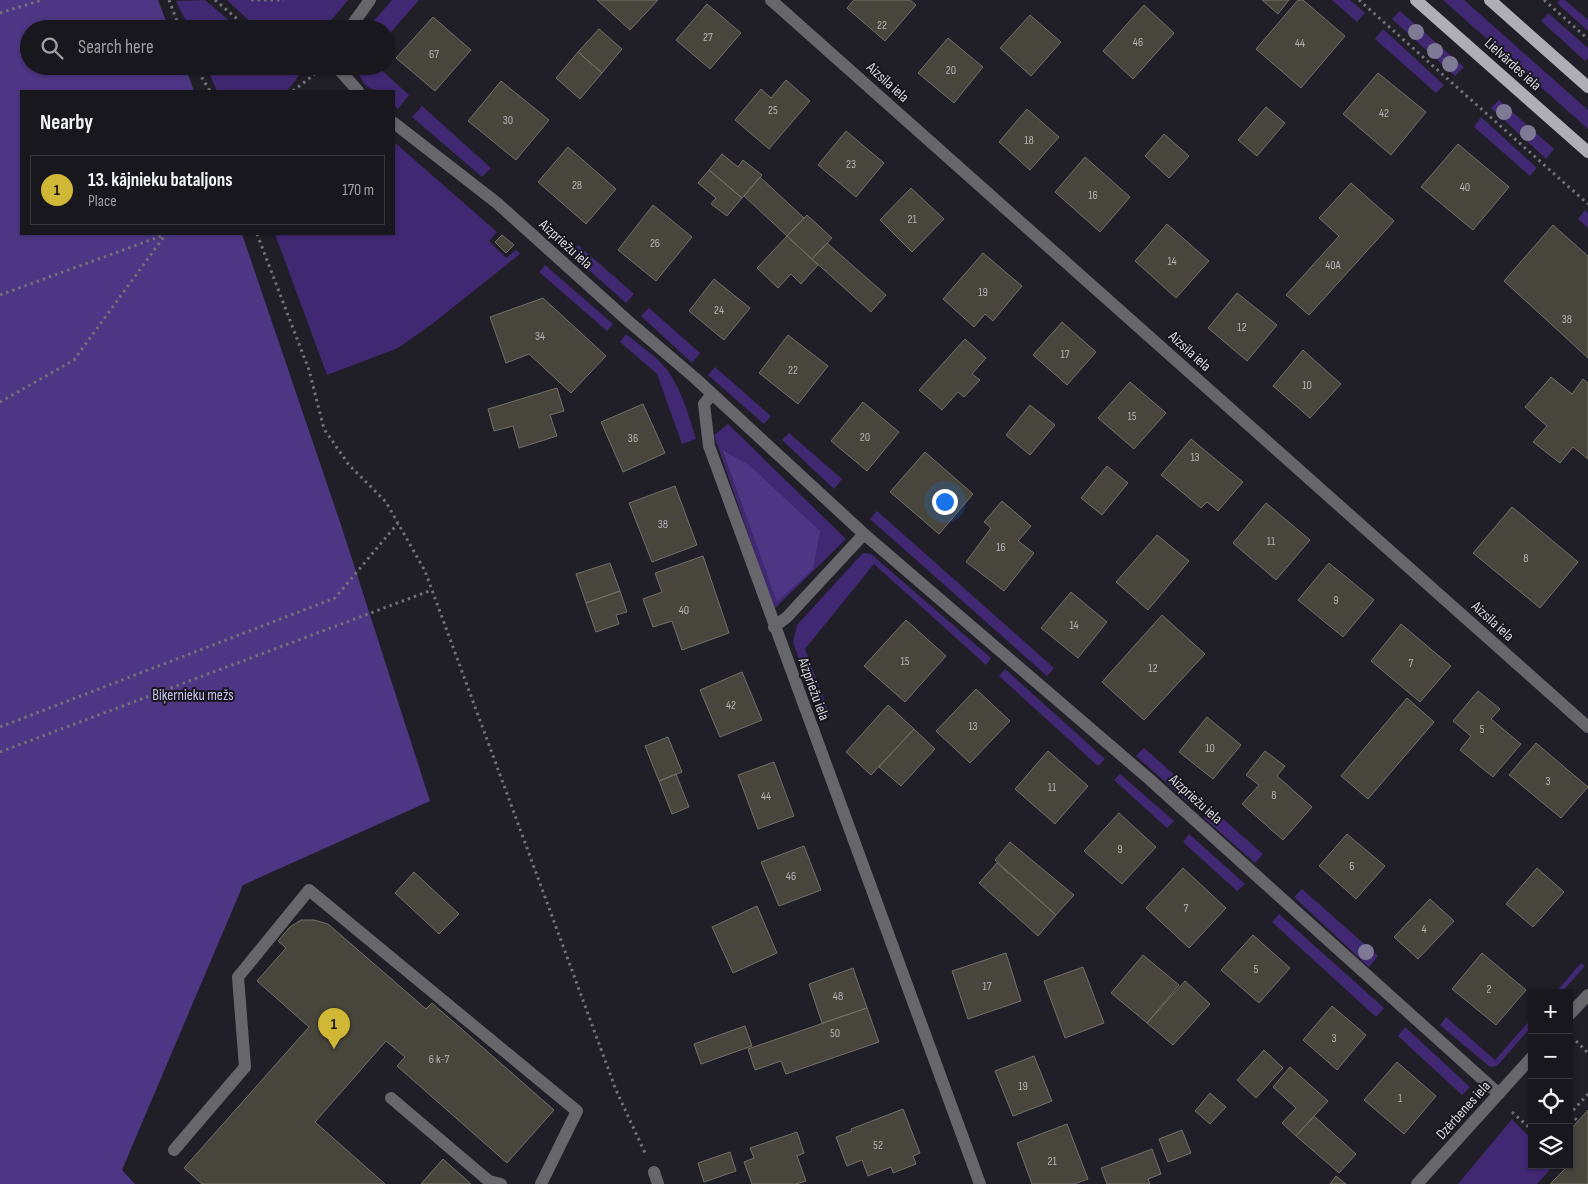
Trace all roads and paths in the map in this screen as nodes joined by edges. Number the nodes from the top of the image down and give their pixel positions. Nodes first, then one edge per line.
1 (42, 0) edge
2 (169, 0) edge
3 (214, 0) edge
4 (251, 0) edge
5 (284, 0) edge
6 (370, 0) edge
7 (771, 0) edge
8 (1359, 0) edge
9 (1416, 0) edge
10 (1490, 0) edge
11 (1544, 0) edge
12 (0, 13) edge
13 (177, 20) edge
14 (238, 20) edge
15 (356, 20) edge
16 (1588, 39) edge
17 (200, 75) edge
18 (313, 75) edge
19 (344, 75) edge
20 (1588, 87) edge
21 (209, 90) edge
22 (293, 90) edge
23 (357, 90) edge
24 (395, 124) edge
25 (1588, 152) edge
26 (1588, 204) edge
27 (163, 235) edge
28 (165, 235) edge
29 (257, 235) edge
30 (0, 295) edge
31 (712, 394) junction
32 (0, 402) edge
33 (398, 523) junction
34 (864, 534) junction
35 (432, 590) junction
36 (774, 626) junction
37 (0, 727) edge
38 (1588, 727) edge
39 (0, 752) edge
40 (1588, 995) edge
41 (1573, 1011) edge
42 (1576, 1041) dead end
43 (1588, 1053) edge
44 (1528, 1061) edge
45 (1499, 1094) junction
46 (1588, 1094) edge
47 (391, 1098) dead end
48 (1511, 1111) dead end
49 (1573, 1111) edge
50 (1573, 1117) edge
51 (1578, 1121) dead end
52 (1528, 1126) edge
53 (174, 1150) dead end
54 (656, 1178) edge
55 (501, 1184) edge
56 (541, 1184) edge
57 (980, 1184) edge
58 (1418, 1184) edge

1 - 12 path
2 - 13 path
3 - 14 path
4 - 5 path
6 - 15 street
7 - 38 street, Aizsila iela
8 - 26 path
9 - 25 main road, Lielvārdes iela
10 - 20 main road
11 - 16 path
17 - 21 path
18 - 22 path
19 - 23 street
24 - 31 street, Aizpriežu iela
27 - 30 path
28 - 32 path
29 - 33 path
31 - 34 street, Aizpriežu iela
31 - 36 street, Aizpriežu iela
33 - 35 path
33 - 37 path
34 - 36 street
34 - 45 street, Aizpriežu iela
35 - 39 path
35 - 54 path
36 - 57 street, Aizpriežu iela
40 - 41 street
42 - 43 path
44 - 45 street, Dzērbenes iela
45 - 58 street, Dzērbenes iela
46 - 49 path
47 - 55 street
48 - 52 path
50 - 51 path
53 - 56 street

